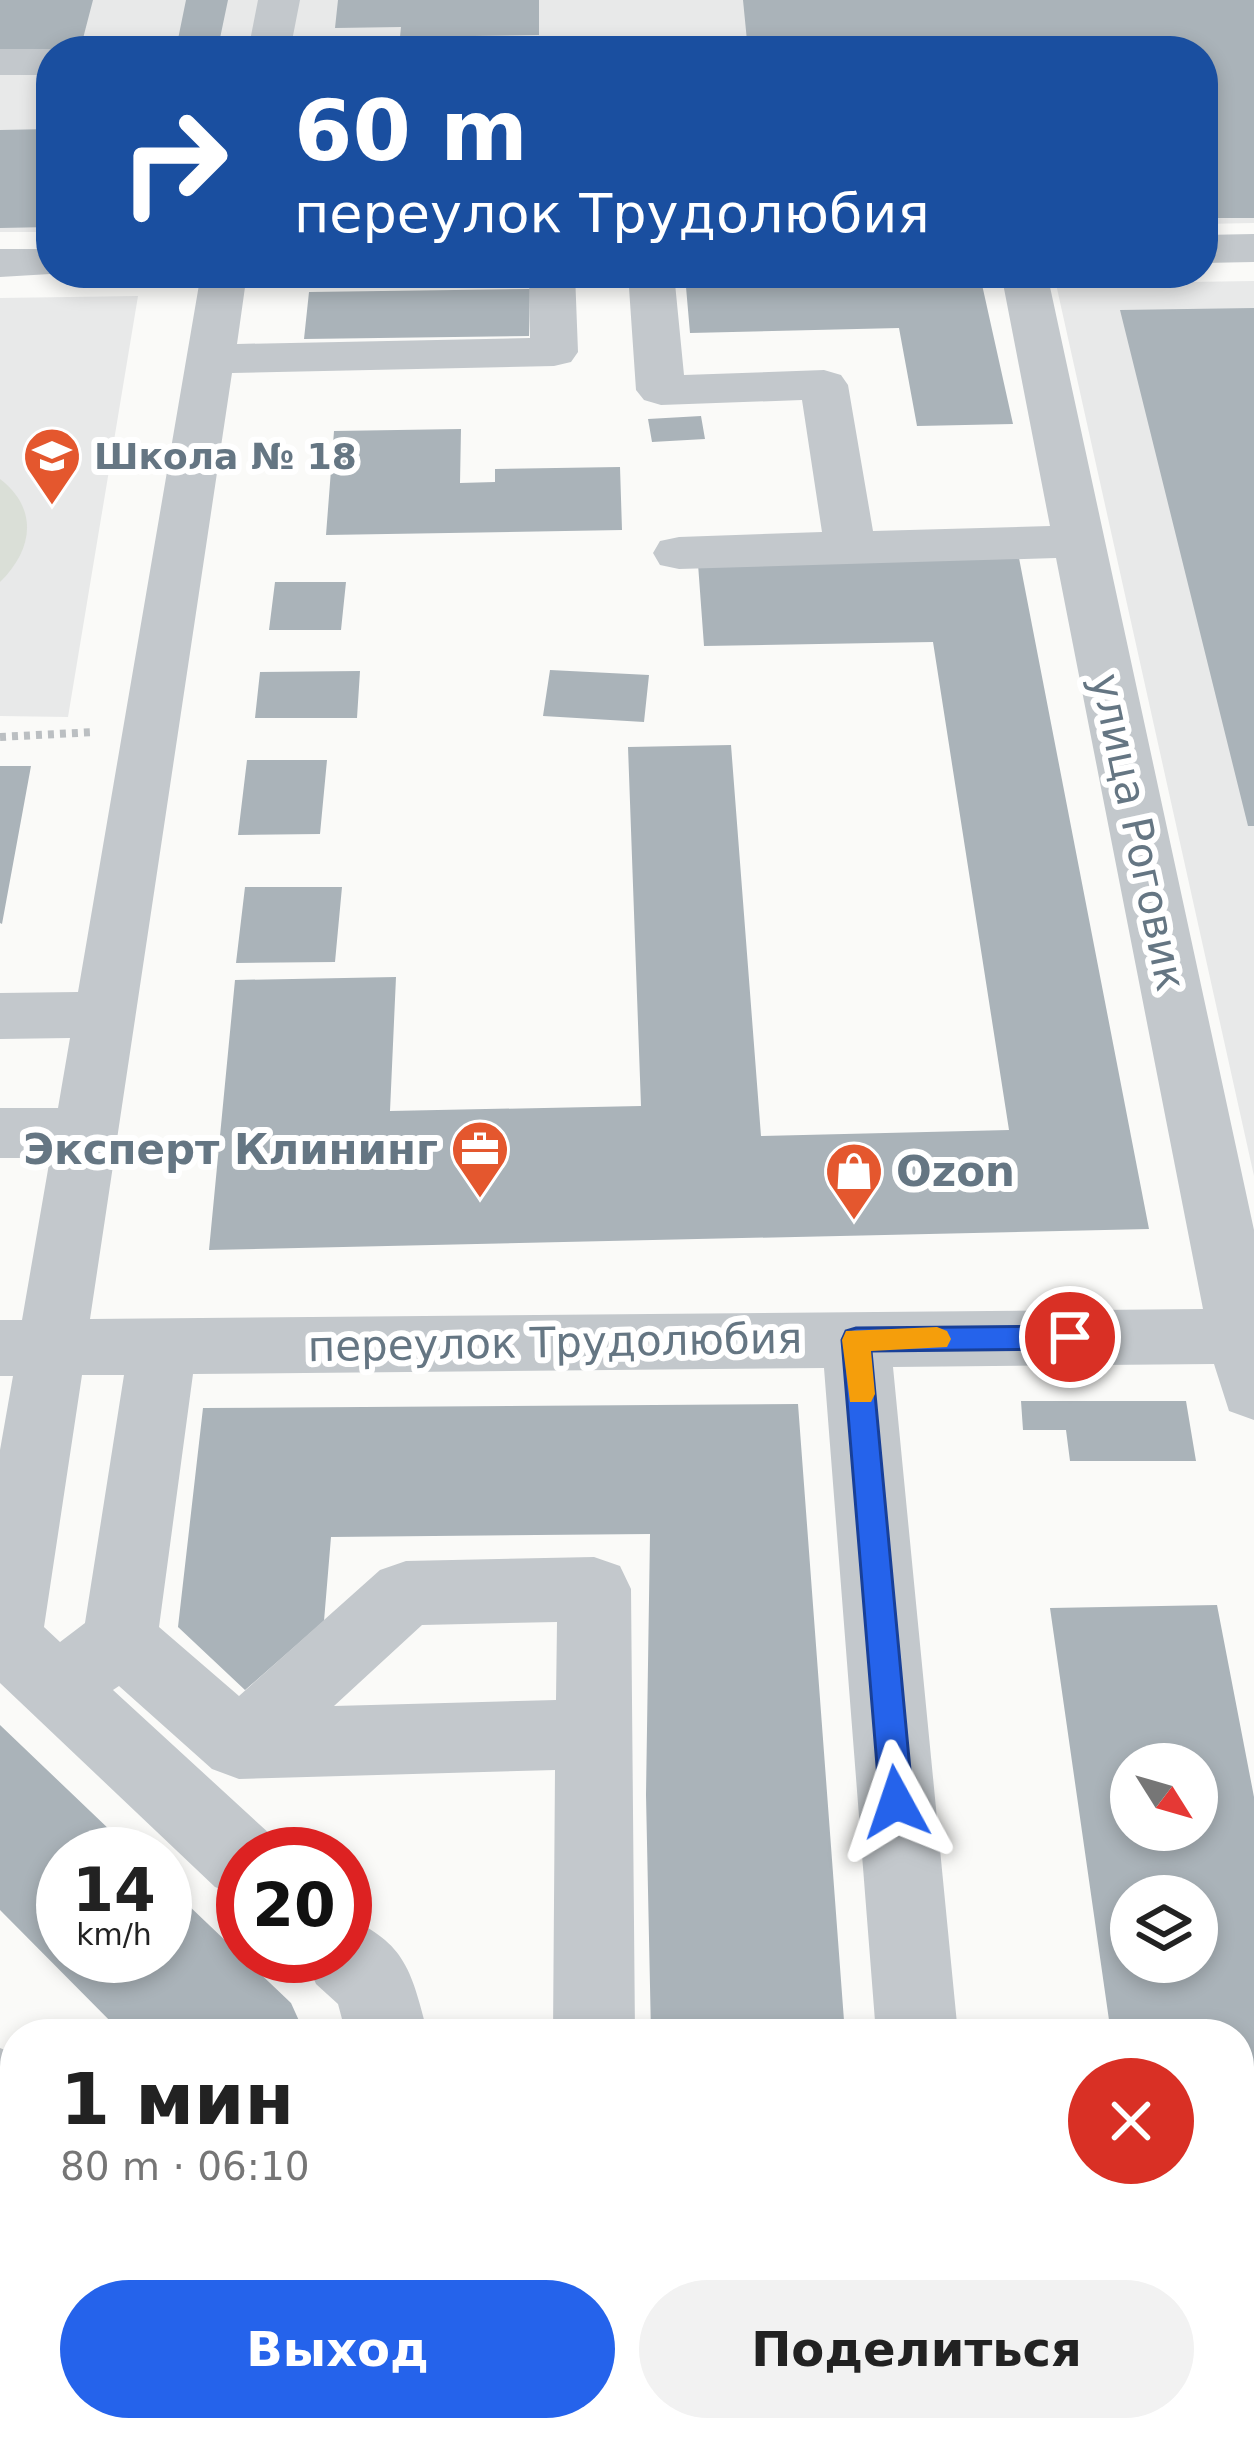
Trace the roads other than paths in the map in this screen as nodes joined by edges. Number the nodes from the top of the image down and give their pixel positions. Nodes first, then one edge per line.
1 (279, 0) edge
2 (272, 36) edge
3 (0, 62) edge
4 (36, 62) edge
5 (1254, 248) edge
6 (1218, 249) edge
7 (0, 263) edge
8 (36, 263) edge
9 (222, 288) edge
10 (552, 288) edge
11 (652, 288) edge
12 (1027, 288) edge
13 (210, 358) junction
14 (1079, 542) junction
15 (850, 548) junction
16 (679, 553) dead end
17 (105, 1015) junction
18 (0, 1016) edge
19 (0, 1133) edge
20 (86, 1133) junction
21 (856, 1340) junction
22 (163, 1346) junction
23 (26, 1348) edge
24 (1250, 1354) edge
25 (120, 1640) junction
26 (21, 1657) edge
27 (594, 1734) junction
28 (239, 1744) junction
29 (216, 1836) edge
30 (372, 1981) edge
31 (383, 2019) edge
32 (595, 2019) edge
33 (915, 2019) edge

1 - 2 street
3 - 4 street
5 - 6 street
7 - 8 street
9 - 13 street
10 - 13 street
11 - 15 street
12 - 14 street, улица Роговик
13 - 17 street
14 - 15 street
14 - 24 street, улица Роговик
15 - 16 street
17 - 18 street
17 - 20 street
19 - 20 street
20 - 23 street
21 - 22 street, переулок Трудолюбия
21 - 24 street, переулок Трудолюбия
21 - 33 street
22 - 23 street, переулок Трудолюбия
22 - 25 street
23 - 26 street
25 - 26 street
25 - 28 street
26 - 29 street
27 - 28 street
27 - 28 street
27 - 32 street
30 - 31 street

